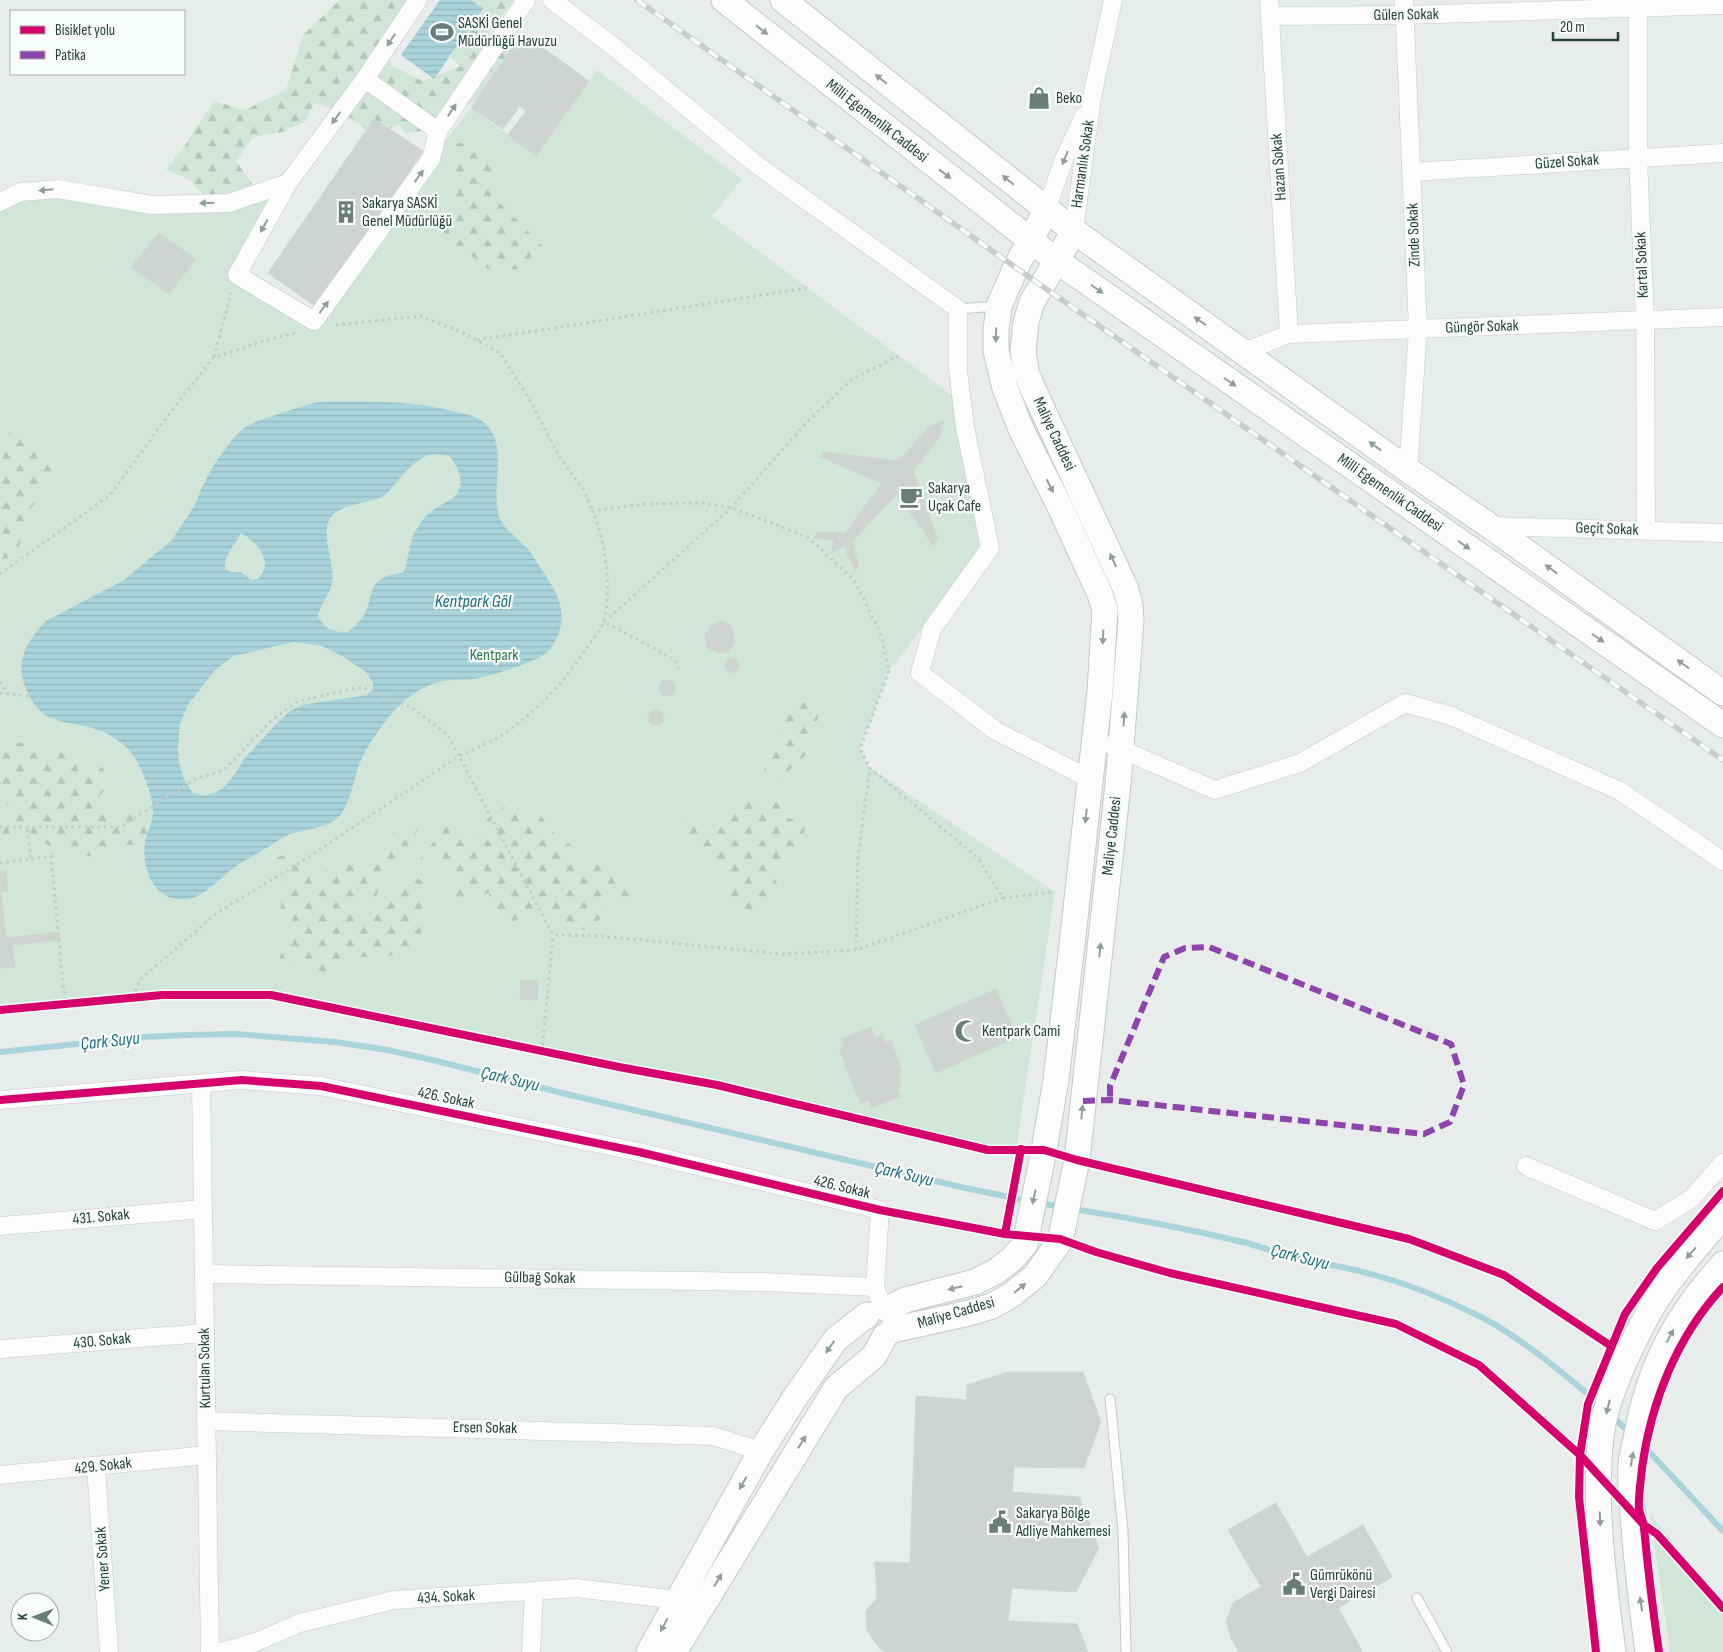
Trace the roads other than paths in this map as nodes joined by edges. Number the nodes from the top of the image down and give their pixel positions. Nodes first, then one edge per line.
1 (418, 0) edge
2 (526, 0) edge
3 (552, 0) edge
4 (724, 0) edge
5 (783, 0) edge
6 (1113, 0) edge
7 (1638, 4) edge
8 (1723, 5) edge
9 (1269, 8) edge
10 (1405, 8) edge
11 (365, 79) junction
12 (1092, 97) junction
13 (438, 131) junction
14 (1723, 153) edge
15 (1638, 158) junction
16 (1411, 172) junction
17 (288, 183) junction
18 (0, 202) edge
19 (1046, 210) junction
20 (1074, 231) junction
21 (1030, 241) junction
22 (1057, 261) junction
23 (999, 306) junction
24 (958, 309) junction
25 (1723, 317) edge
26 (1645, 319) junction
27 (1418, 330) junction
28 (1289, 334) junction
29 (1244, 352) junction
30 (1408, 470) junction
31 (1490, 526) junction
32 (1646, 530) junction
33 (1723, 533) edge
34 (1723, 693) edge
35 (1723, 725) edge
36 (1095, 739) junction
37 (1122, 749) junction
38 (1090, 779) junction
39 (1723, 861) edge
40 (201, 1084) junction
41 (0, 1100) edge
42 (1723, 1162) edge
43 (1526, 1166) dead end
44 (203, 1209) junction
45 (1723, 1216) edge
46 (0, 1226) edge
47 (1723, 1264) edge
48 (204, 1274) junction
49 (881, 1314) junction
50 (205, 1333) junction
51 (0, 1350) edge
52 (1110, 1399) dead end
53 (206, 1421) junction
54 (761, 1451) junction
55 (207, 1455) junction
56 (96, 1466) junction
57 (0, 1475) edge
58 (534, 1592) junction
59 (1417, 1598) dead end
60 (677, 1600) junction
61 (109, 1652) edge
62 (210, 1652) edge
63 (222, 1652) edge
64 (531, 1652) edge
65 (649, 1652) edge
66 (674, 1652) edge
67 (1126, 1652) edge
68 (1447, 1652) edge
69 (1613, 1652) edge
70 (1648, 1652) edge

1 -> 11 street
13 -> 2 street
3 - 24 street
4 -> 21 main road, Milli Egemenlik Caddesi
19 -> 5 main road
6 - 12 street, Harmanlık Sokak
7 - 8 street, Gülen Sokak
7 - 10 street, Gülen Sokak
7 - 15 street, Kartal Sokak
9 - 10 street, Gülen Sokak
9 - 28 street, Hazan Sokak
10 - 16 street, Zinde Sokak
11 - 13 street
11 -> 17 street
12 -> 19 street, Harmanlık Sokak
12 - 20 street, Harmanlık Sokak
17 -> 13 street
14 - 15 street, Güzel Sokak
15 - 16 street, Güzel Sokak
15 - 26 street, Kartal Sokak
16 - 27 street, Zinde Sokak
17 -> 18 street
19 - 20 main road, Milli Egemenlik Caddesi
19 - 21 main road, Maliye Caddesi
20 - 22 main road, Maliye Caddesi
29 -> 20 main road, Milli Egemenlik Caddesi
21 - 22 main road, Milli Egemenlik Caddesi
21 - 23 main road, Maliye Caddesi
22 -> 35 main road, Milli Egemenlik Caddesi
37 -> 22 main road, Maliye Caddesi
23 - 24 lane
23 -> 36 main road, Maliye Caddesi
24 - 38 street
25 - 26 street, Güngör Sokak
26 - 27 street, Güngör Sokak
26 - 32 street, Kartal Sokak
27 - 28 street, Güngör Sokak
27 - 30 street, Zinde Sokak
28 - 29 street, Güngör Sokak
30 -> 29 main road, Milli Egemenlik Caddesi
30 - 31 main road, Milli Egemenlik Caddesi
31 - 32 street, Geçit Sokak
34 -> 31 main road, Milli Egemenlik Caddesi
32 - 33 street, Geçit Sokak
36 - 37 street
36 - 38 main road, Maliye Caddesi
37 - 39 street
49 -> 37 main road, Maliye Caddesi
38 -> 49 main road, Maliye Caddesi
40 - 41 street, 426. Sokak
40 - 44 street, Kurtulan Sokak
40 - 49 street, 426. Sokak
42 - 43 street
44 - 46 street, 431. Sokak
44 - 48 street, Kurtulan Sokak
45 -> 69 main road
70 -> 47 main road
48 - 49 street, Gülbağ Sokak
48 - 50 street, Kurtulan Sokak
49 -> 54 main road, Maliye Caddesi
66 -> 49 main road
50 - 51 street, 430. Sokak
50 - 53 street, Kurtulan Sokak
52 - 67 lane
53 - 54 street, Ersen Sokak
53 - 55 street, Kurtulan Sokak
54 -> 60 main road, Maliye Caddesi
55 - 56 street, 429. Sokak
55 - 62 street, Kurtulan Sokak
56 - 57 street, 429. Sokak
56 - 61 street, Yener Sokak
58 - 60 street, 434. Sokak
58 - 63 street, 434. Sokak
58 - 64 street
59 - 68 lane
60 -> 65 main road, Maliye Caddesi

